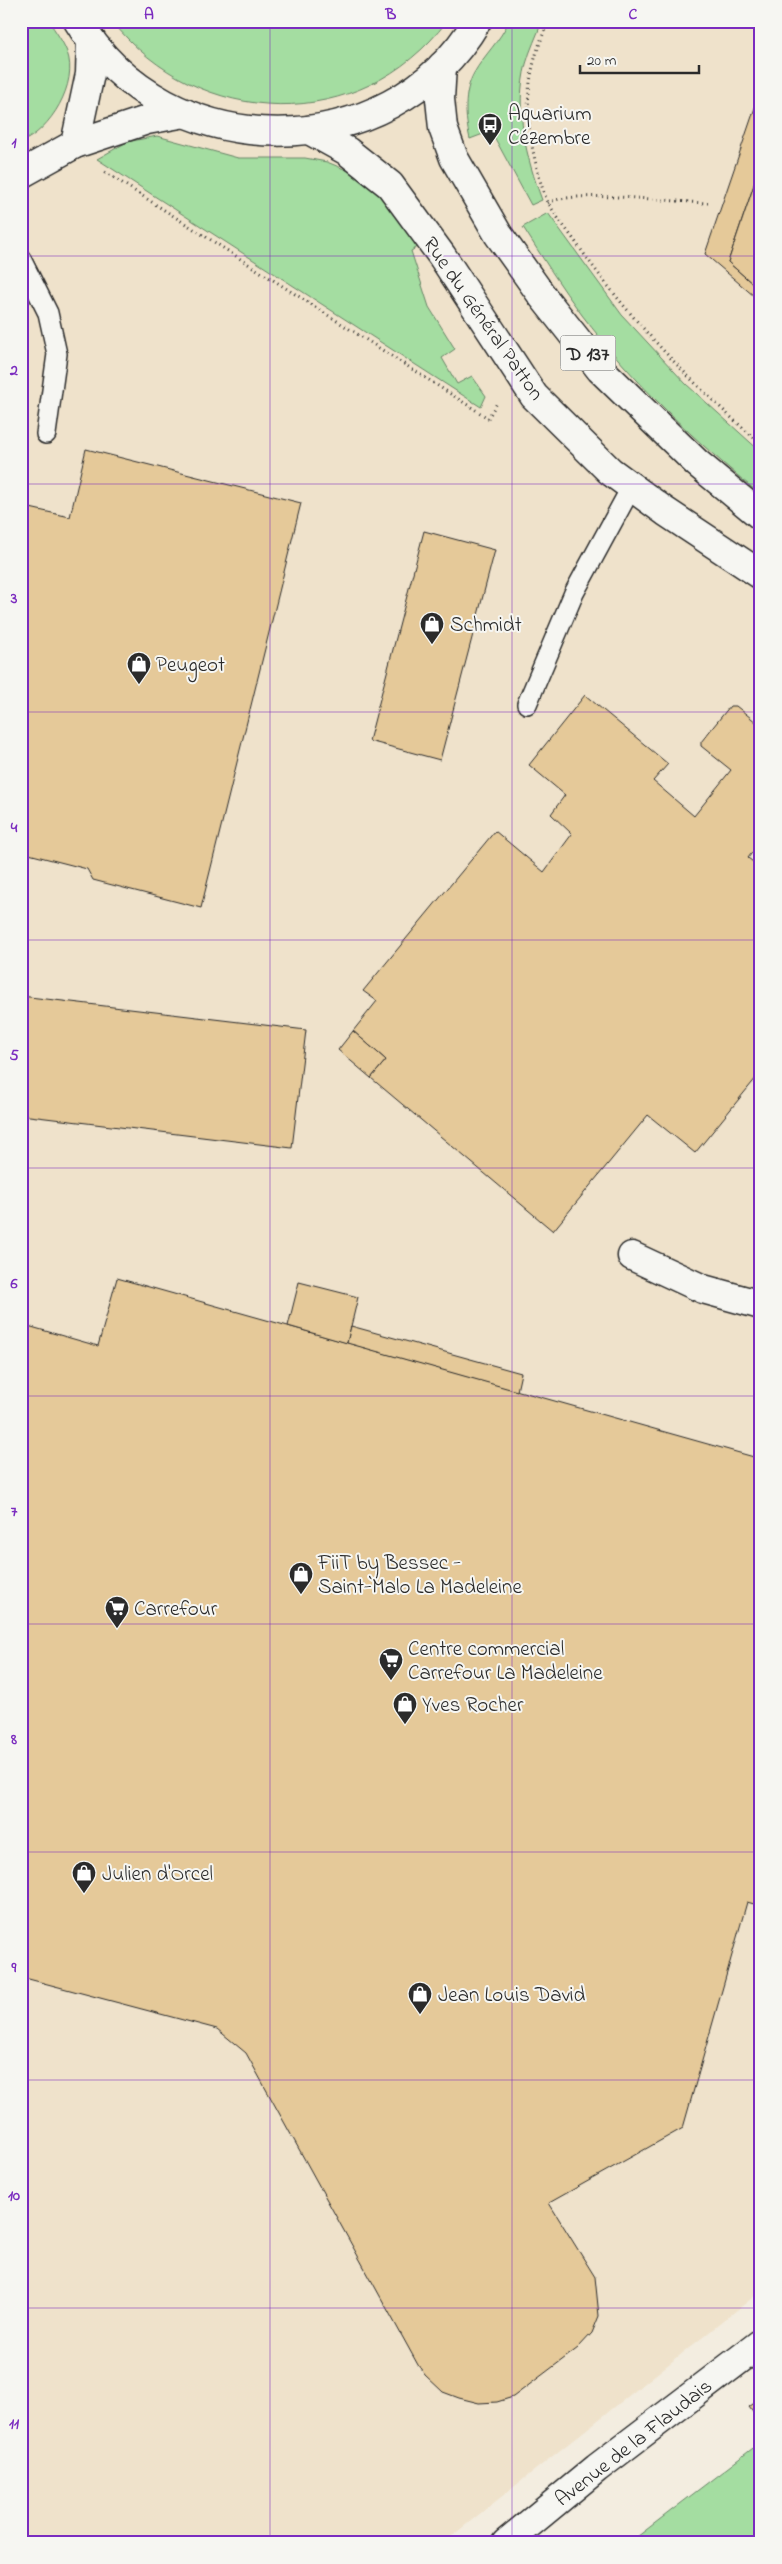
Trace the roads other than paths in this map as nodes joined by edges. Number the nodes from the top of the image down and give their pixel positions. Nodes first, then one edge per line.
1 (477, 21) edge
2 (85, 31) edge
3 (442, 66) junction
4 (184, 113) junction
5 (309, 130) junction
6 (72, 146) junction
7 (21, 174) edge
8 (21, 259) edge
9 (46, 434) dead end
10 (632, 486) junction
11 (761, 516) edge
12 (761, 574) edge
13 (527, 704) dead end
14 (632, 1256) dead end
15 (761, 1305) edge
16 (761, 2343) edge
17 (506, 2543) edge

1 - 3 main road
2 - 4 main road
2 - 6 main road
3 - 5 main road
3 - 11 main road, D 137
4 - 5 main road
4 - 6 main road
5 - 10 main road, Rue du Général Patton
6 - 7 main road
8 - 9 lane
10 - 12 main road, Rue du Général Patton
10 - 13 lane
14 - 15 main road
16 - 17 main road, Avenue de la Flaudais

